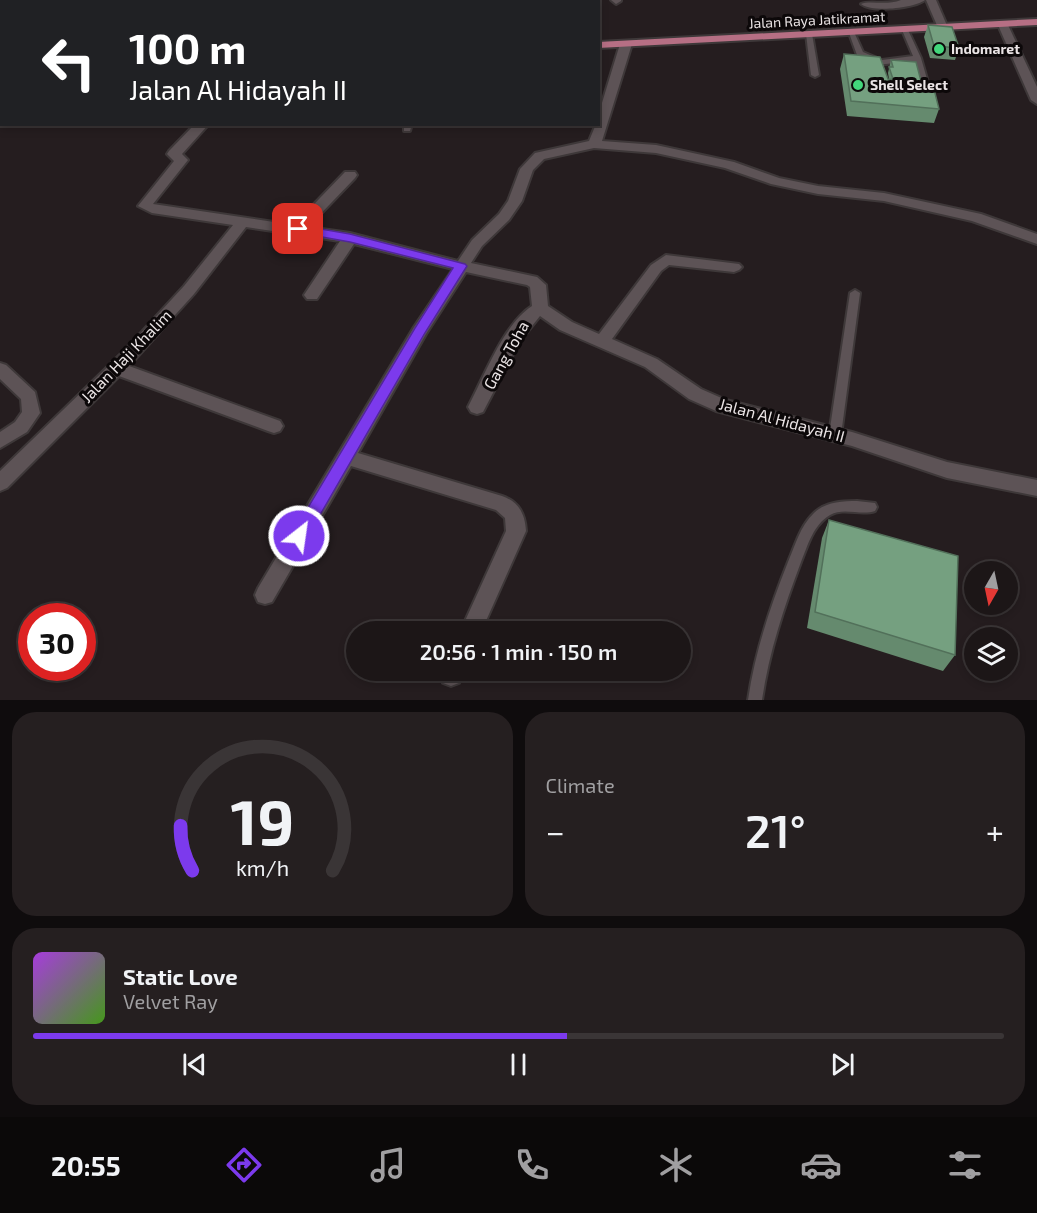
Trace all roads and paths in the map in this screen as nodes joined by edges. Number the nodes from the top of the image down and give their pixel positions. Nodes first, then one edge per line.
1 (920, 0) edge
2 (931, 0) edge
3 (866, 4) dead end
4 (1037, 22) edge
5 (1003, 24) junction
6 (943, 28) junction
7 (905, 30) junction
8 (852, 33) junction
9 (809, 34) junction
10 (626, 44) junction
11 (600, 45) edge
12 (917, 58) junction
13 (879, 63) junction
14 (882, 71) edge
15 (815, 75) dead end
16 (916, 92) edge
17 (1037, 100) edge
18 (200, 126) edge
19 (594, 144) junction
20 (350, 175) dead end
21 (243, 222) junction
22 (298, 229) junction
23 (350, 238) junction
24 (1037, 239) edge
25 (460, 266) junction
26 (734, 267) dead end
27 (855, 293) dead end
28 (312, 295) dead end
29 (540, 308) junction
30 (603, 340) junction
31 (116, 368) junction
32 (0, 369) edge
33 (477, 407) dead end
34 (274, 426) dead end
35 (835, 435) junction
36 (0, 441) edge
37 (346, 458) junction
38 (0, 483) edge
39 (1037, 488) edge
40 (871, 507) dead end
41 (265, 595) dead end
42 (475, 621) edge
43 (755, 700) edge

1 - 3 street
2 - 6 street
4 - 5 main road, Jalan Raya Jatikramat
5 - 6 main road, Jalan Raya Jatikramat
5 - 17 street
6 - 7 main road, Jalan Raya Jatikramat
7 - 8 main road, Jalan Raya Jatikramat
7 - 12 lane
8 - 9 main road, Jalan Raya Jatikramat
8 - 13 lane
9 - 10 main road, Jalan Raya Jatikramat
9 - 15 lane
10 - 11 main road, Jalan Raya Jatikramat
10 - 19 street
12 - 13 lane
12 - 16 lane
13 - 14 lane
18 - 21 street
19 - 24 street
19 - 25 street
20 - 22 street
21 - 22 street
21 - 31 street, Jalan Haji Khalim
22 - 23 street
23 - 25 street
23 - 28 street
25 - 29 street
25 - 37 street
26 - 30 street
27 - 35 lane
29 - 30 street, Jalan Al Hidayah II
29 - 33 street, Gang Toha
30 - 35 street, Jalan Al Hidayah II
31 - 34 street
31 - 38 street, Jalan Haji Khalim
32 - 36 street
35 - 39 street, Jalan Al Hidayah II
37 - 41 street
37 - 42 street
40 - 43 lane

